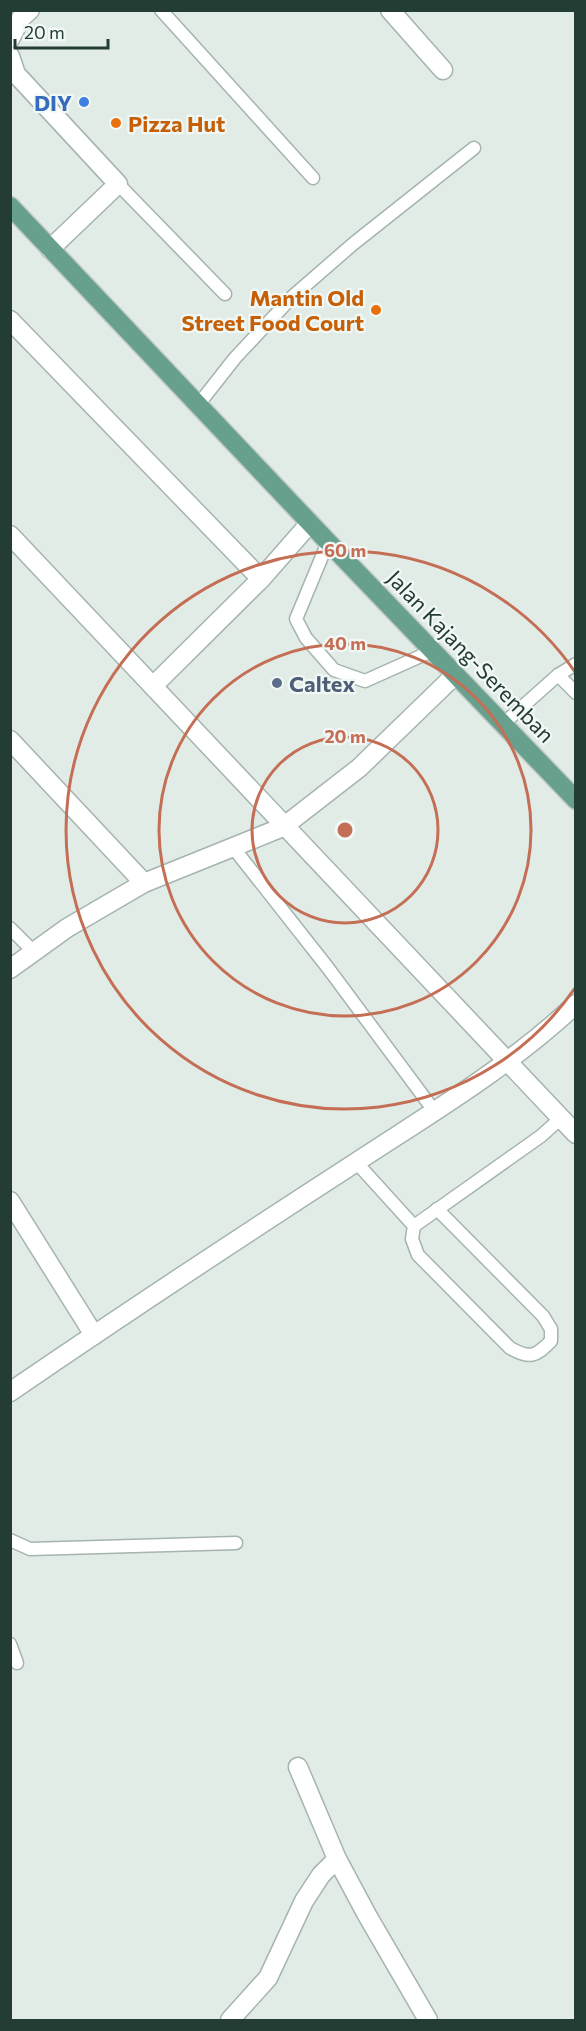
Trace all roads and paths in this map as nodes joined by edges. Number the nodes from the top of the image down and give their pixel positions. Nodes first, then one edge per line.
1 (30, 10) edge
2 (161, 10) edge
3 (390, 10) edge
4 (10, 39) edge
5 (10, 56) edge
6 (443, 70) dead end
7 (474, 148) dead end
8 (313, 178) dead end
9 (118, 184) junction
10 (10, 206) edge
11 (50, 249) junction
12 (225, 294) dead end
13 (10, 320) edge
14 (198, 405) junction
15 (310, 523) junction
16 (10, 536) edge
17 (328, 542) junction
18 (261, 579) junction
19 (432, 651) junction
20 (576, 664) edge
21 (455, 675) junction
22 (558, 675) junction
23 (153, 686) junction
24 (576, 693) edge
25 (503, 724) junction
26 (10, 740) edge
27 (576, 800) edge
28 (284, 826) junction
29 (232, 846) junction
30 (144, 883) junction
31 (10, 928) edge
32 (34, 952) junction
33 (10, 969) edge
34 (576, 1004) edge
35 (507, 1062) junction
36 (435, 1112) junction
37 (561, 1119) junction
38 (576, 1134) edge
39 (356, 1162) junction
40 (10, 1201) edge
41 (437, 1209) junction
42 (414, 1226) junction
43 (94, 1335) junction
44 (10, 1392) edge
45 (10, 1540) edge
46 (236, 1544) dead end
47 (10, 1644) edge
48 (17, 1663) dead end
49 (298, 1767) dead end
50 (338, 1859) junction
51 (230, 2020) edge
52 (428, 2020) edge

1 - 4 street
2 - 8 lane
3 - 6 street
5 - 9 street
7 - 14 lane
9 - 11 street
9 - 12 lane
10 - 11 main road, Jalan Kajang-Seremban
11 - 14 main road, Jalan Kajang-Seremban
13 - 18 street
14 - 15 main road, Jalan Kajang-Seremban
15 - 17 main road, Jalan Kajang-Seremban
15 - 18 street
16 - 23 street
17 - 19 main road, Jalan Kajang-Seremban
17 - 19 lane
18 - 23 street
19 - 21 main road, Jalan Kajang-Seremban
20 - 22 lane
21 - 25 main road, Jalan Kajang-Seremban
21 - 28 street
22 - 24 lane
22 - 25 lane
23 - 28 street
25 - 27 main road, Jalan Kajang-Seremban
26 - 30 street
28 - 29 street
28 - 35 street
29 - 30 street
29 - 36 lane
30 - 32 street
31 - 32 lane
32 - 33 street
34 - 35 street
35 - 36 street
35 - 37 street
36 - 39 street
37 - 38 street
37 - 41 lane
39 - 42 lane
39 - 43 street
40 - 43 street
41 - 42 lane
41 - 42 lane
43 - 44 street
45 - 46 lane
47 - 48 lane
49 - 50 street
50 - 51 street
50 - 52 street

